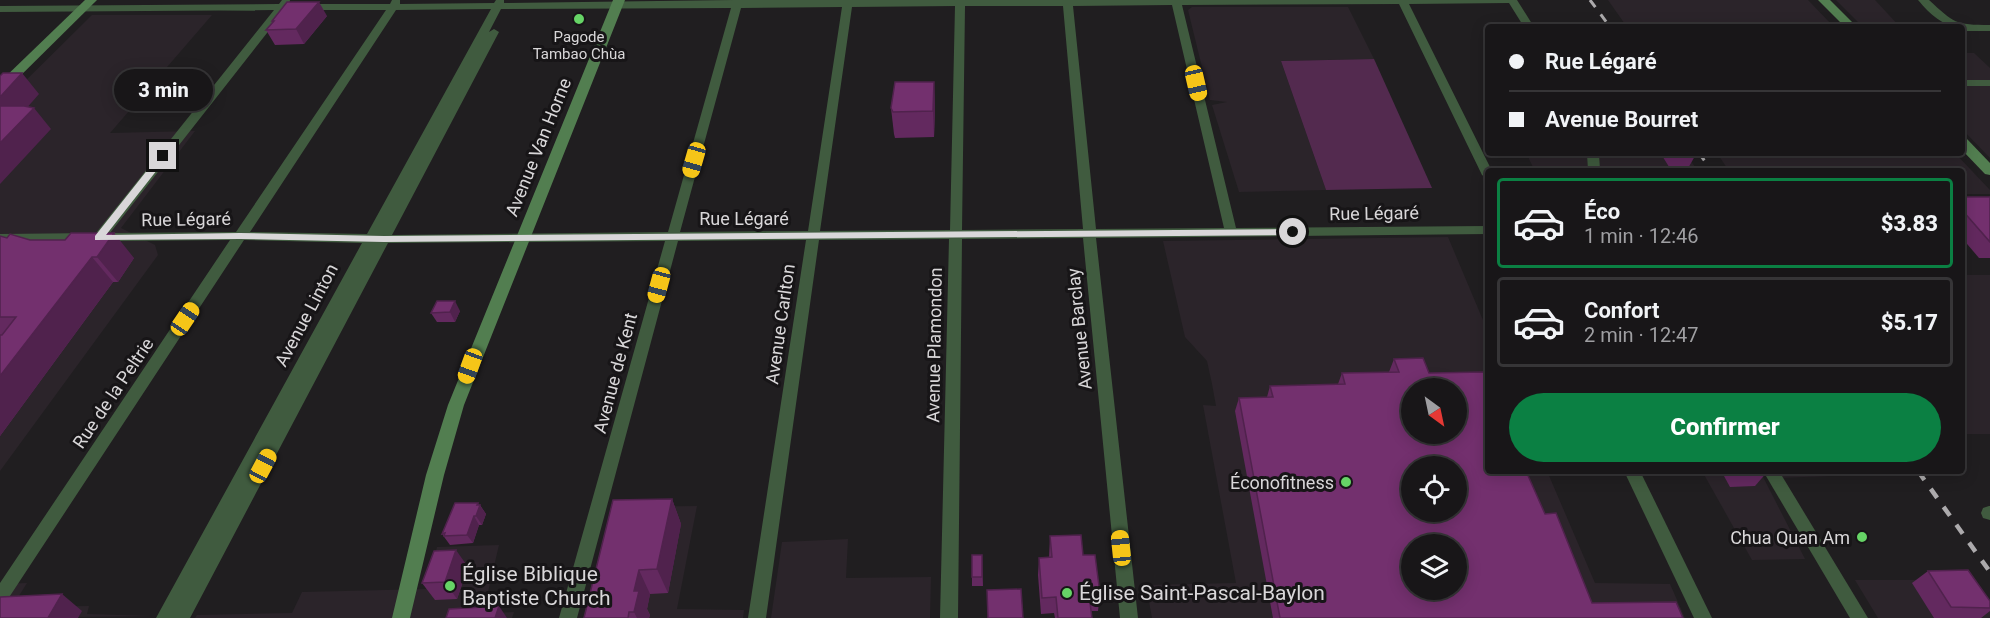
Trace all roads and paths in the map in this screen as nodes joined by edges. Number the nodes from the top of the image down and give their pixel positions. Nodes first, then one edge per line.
1 (1510, 0) edge
2 (1824, 0) edge
3 (1923, 0) edge
4 (1177, 1) edge
5 (1283, 1) edge
6 (1403, 1) edge
7 (737, 2) edge
8 (848, 2) edge
9 (960, 2) edge
10 (1066, 2) edge
11 (394, 3) edge
12 (504, 3) edge
13 (617, 3) edge
14 (86, 4) edge
15 (285, 4) edge
16 (0, 9) edge
17 (1527, 24) edge
18 (1848, 24) edge
19 (1952, 24) edge
20 (1965, 27) edge
21 (1990, 28) edge
22 (1965, 83) edge
23 (1990, 83) edge
24 (0, 89) edge
25 (1965, 145) edge
26 (1485, 169) edge
27 (1990, 171) edge
28 (1485, 230) edge
29 (1231, 232) junction
30 (1089, 234) junction
31 (956, 235) junction
32 (240, 236) junction
33 (813, 236) junction
34 (522, 237) junction
35 (672, 237) junction
36 (0, 238) edge
37 (99, 238) junction
38 (377, 238) junction
39 (1633, 474) edge
40 (1773, 474) edge
41 (0, 597) edge
42 (165, 618) edge
43 (181, 618) edge
44 (402, 618) edge
45 (568, 618) edge
46 (757, 618) edge
47 (949, 618) edge
48 (1129, 618) edge
49 (1703, 618) edge
50 (1859, 618) edge

1 - 6 street
1 - 17 street
2 - 18 main road
3 - 19 street
4 - 5 street
4 - 10 street
4 - 29 street
5 - 6 street
6 - 26 street
7 - 8 street
7 - 13 street
7 - 35 street, Avenue de Kent
8 - 9 street
8 - 33 street, Avenue Carlton
9 - 10 street
9 - 31 street, Avenue Plamondon
10 - 30 street, Avenue Barclay
11 - 12 street
11 - 15 street
11 - 32 street, Rue de la Peltrie
12 - 13 street
12 - 38 street, Avenue Linton
13 - 34 main road, Avenue Van Horne
14 - 15 street
14 - 16 street
14 - 24 main road
15 - 37 street
20 - 21 street
22 - 23 street
25 - 27 main road
28 - 29 street, Rue Légaré
29 - 30 street, Rue Légaré
30 - 31 street, Rue Légaré
30 - 48 street, Avenue Barclay
31 - 33 street, Rue Légaré
31 - 47 street, Avenue Plamondon
32 - 37 street, Rue Légaré
32 - 38 street, Rue Légaré
32 - 41 street, Rue de la Peltrie
33 - 35 street, Rue Légaré
33 - 46 street, Avenue Carlton
34 - 35 street, Rue Légaré
34 - 38 street, Rue Légaré
34 - 44 main road, Avenue Van Horne
35 - 45 street, Avenue de Kent
36 - 37 street, Rue Légaré
38 - 42 street, Avenue Linton
38 - 43 street, Avenue Linton
39 - 49 street
40 - 50 street

